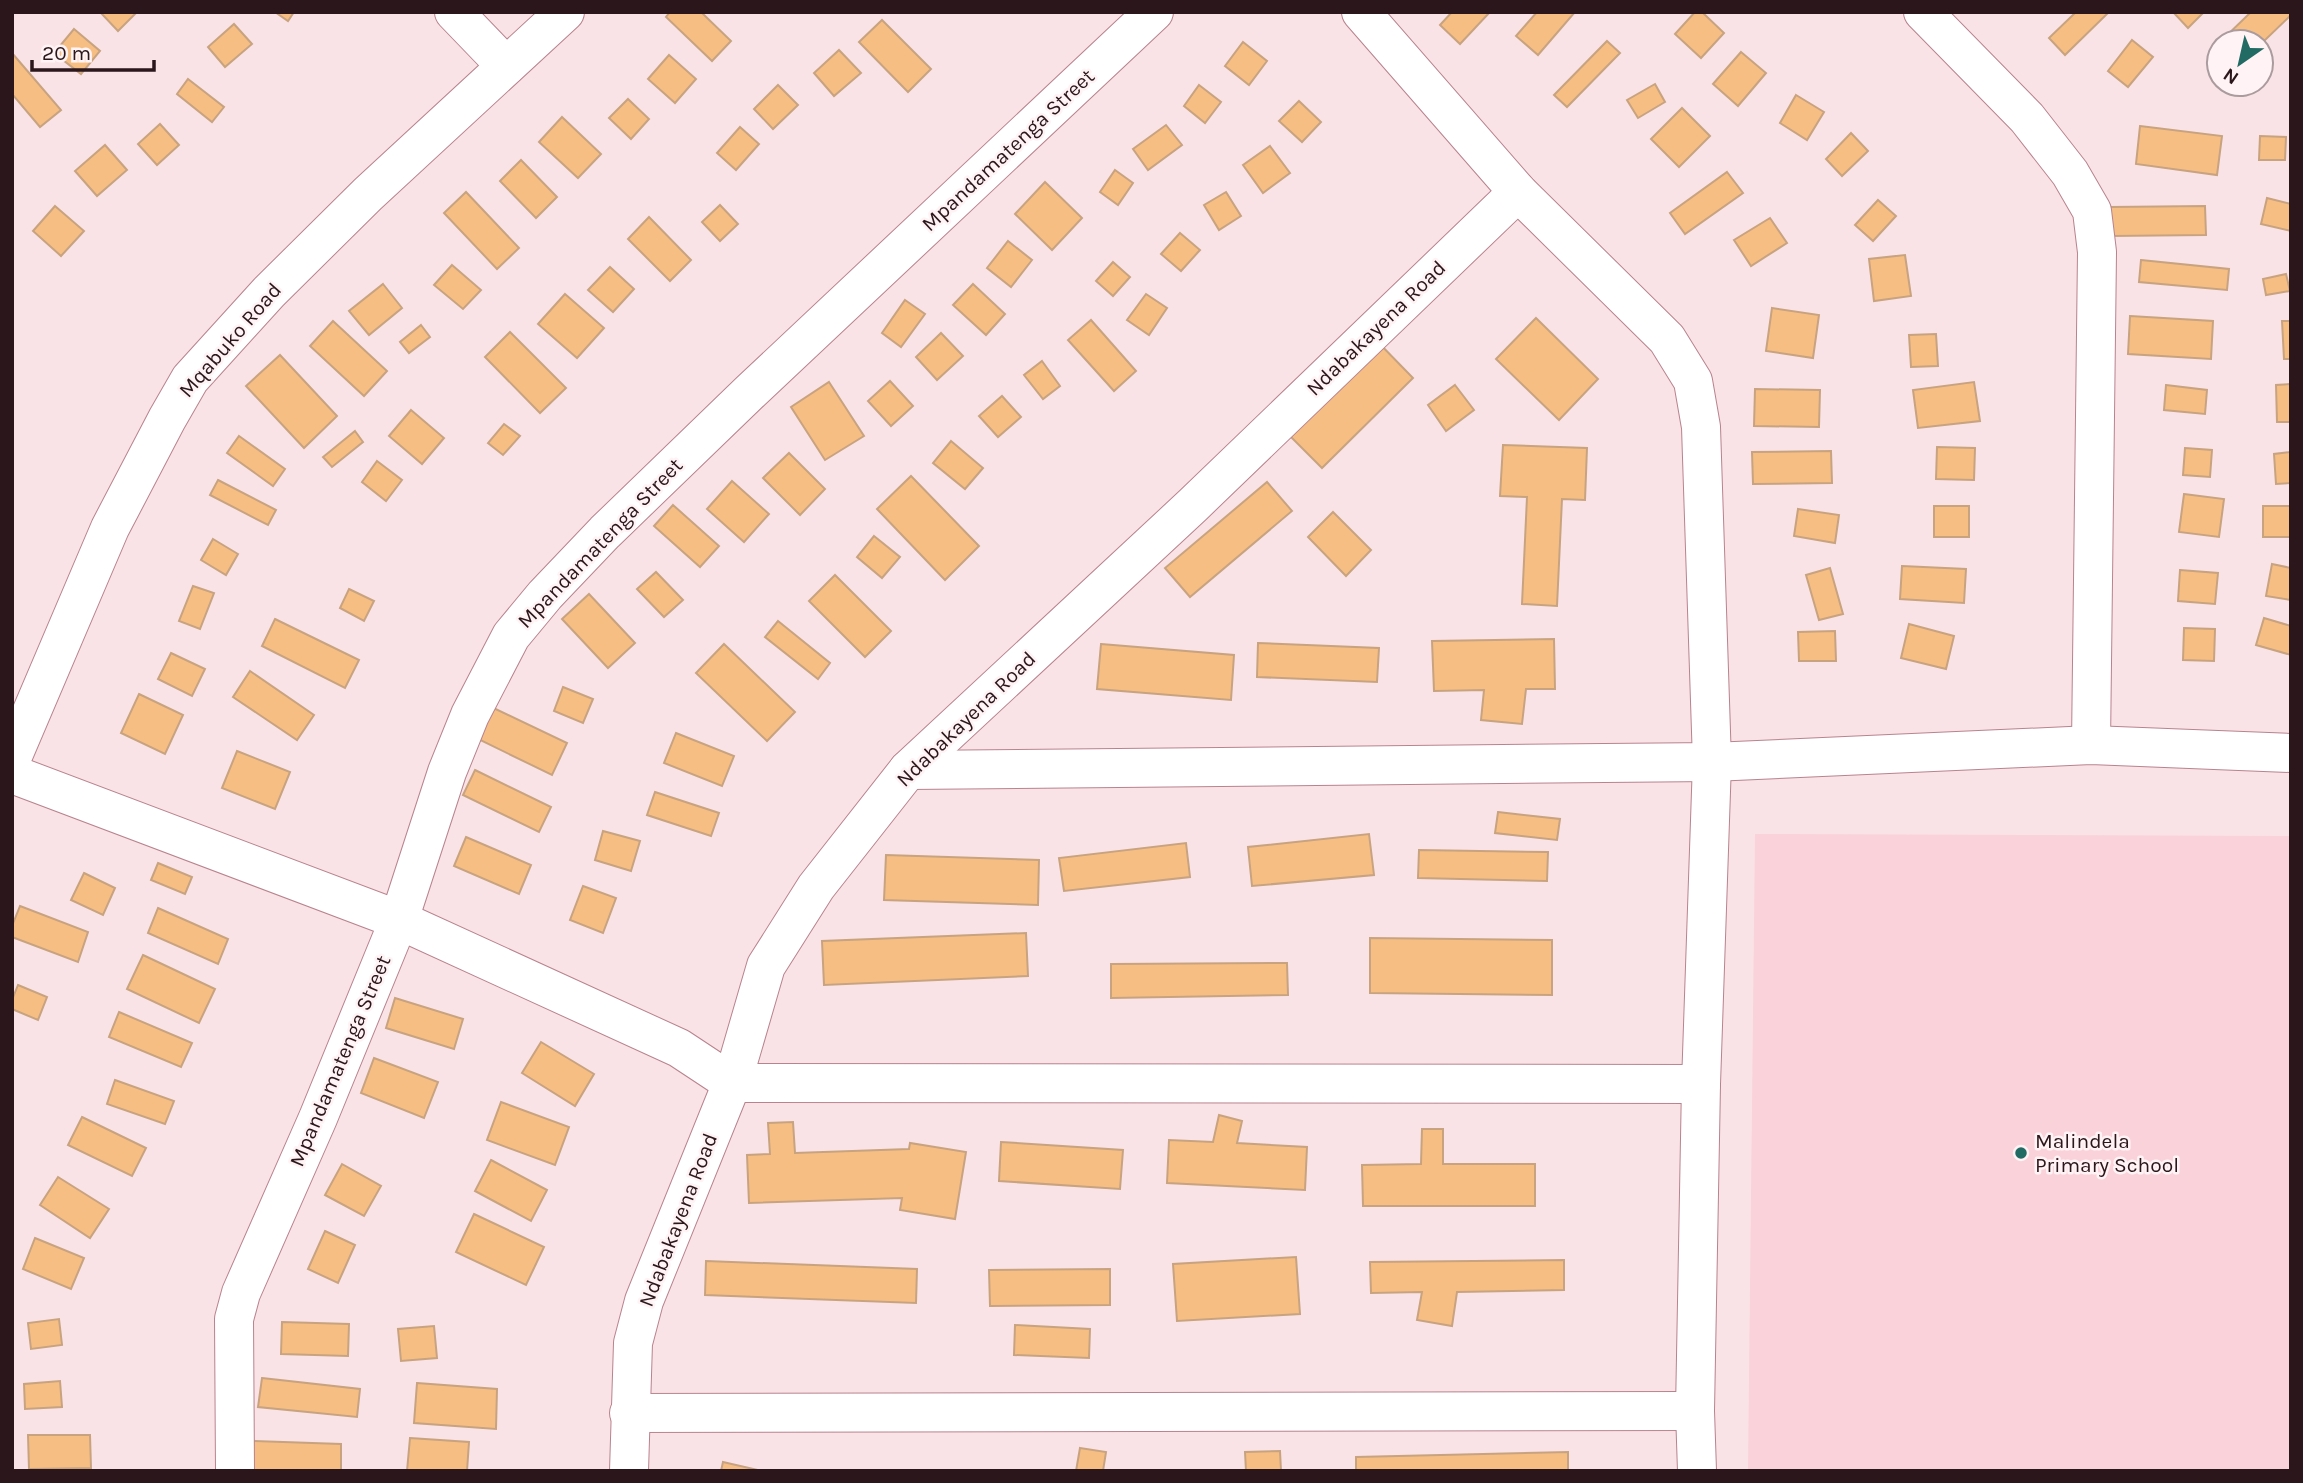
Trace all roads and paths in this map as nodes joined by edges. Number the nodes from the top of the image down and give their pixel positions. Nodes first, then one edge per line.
1 (454, 12) edge
2 (565, 12) edge
3 (1154, 12) edge
4 (1361, 12) edge
5 (1923, 12) edge
6 (506, 66) junction
7 (1518, 192) junction
8 (2091, 745) junction
9 (2291, 753) edge
10 (12, 758) edge
11 (1712, 762) junction
12 (908, 770) junction
13 (12, 775) edge
14 (399, 920) junction
15 (732, 1083) junction
16 (1701, 1084) junction
17 (1695, 1411) junction
18 (629, 1413) junction
19 (235, 1471) edge
20 (629, 1471) edge
21 (1697, 1471) edge

1 - 6 street
2 - 6 street, Mqabuko Road
3 - 14 street, Mpandamatenga Street
4 - 7 street
5 - 8 street
6 - 10 street, Mqabuko Road
7 - 11 street
7 - 12 street, Ndabakayena Road
8 - 9 street
8 - 11 street
11 - 12 street
11 - 16 street
12 - 15 street, Ndabakayena Road
13 - 14 street
14 - 15 street
14 - 19 street, Mpandamatenga Street
15 - 16 street
15 - 18 street, Ndabakayena Road
16 - 17 street
17 - 18 street
17 - 21 street
18 - 20 street, Ndabakayena Road

